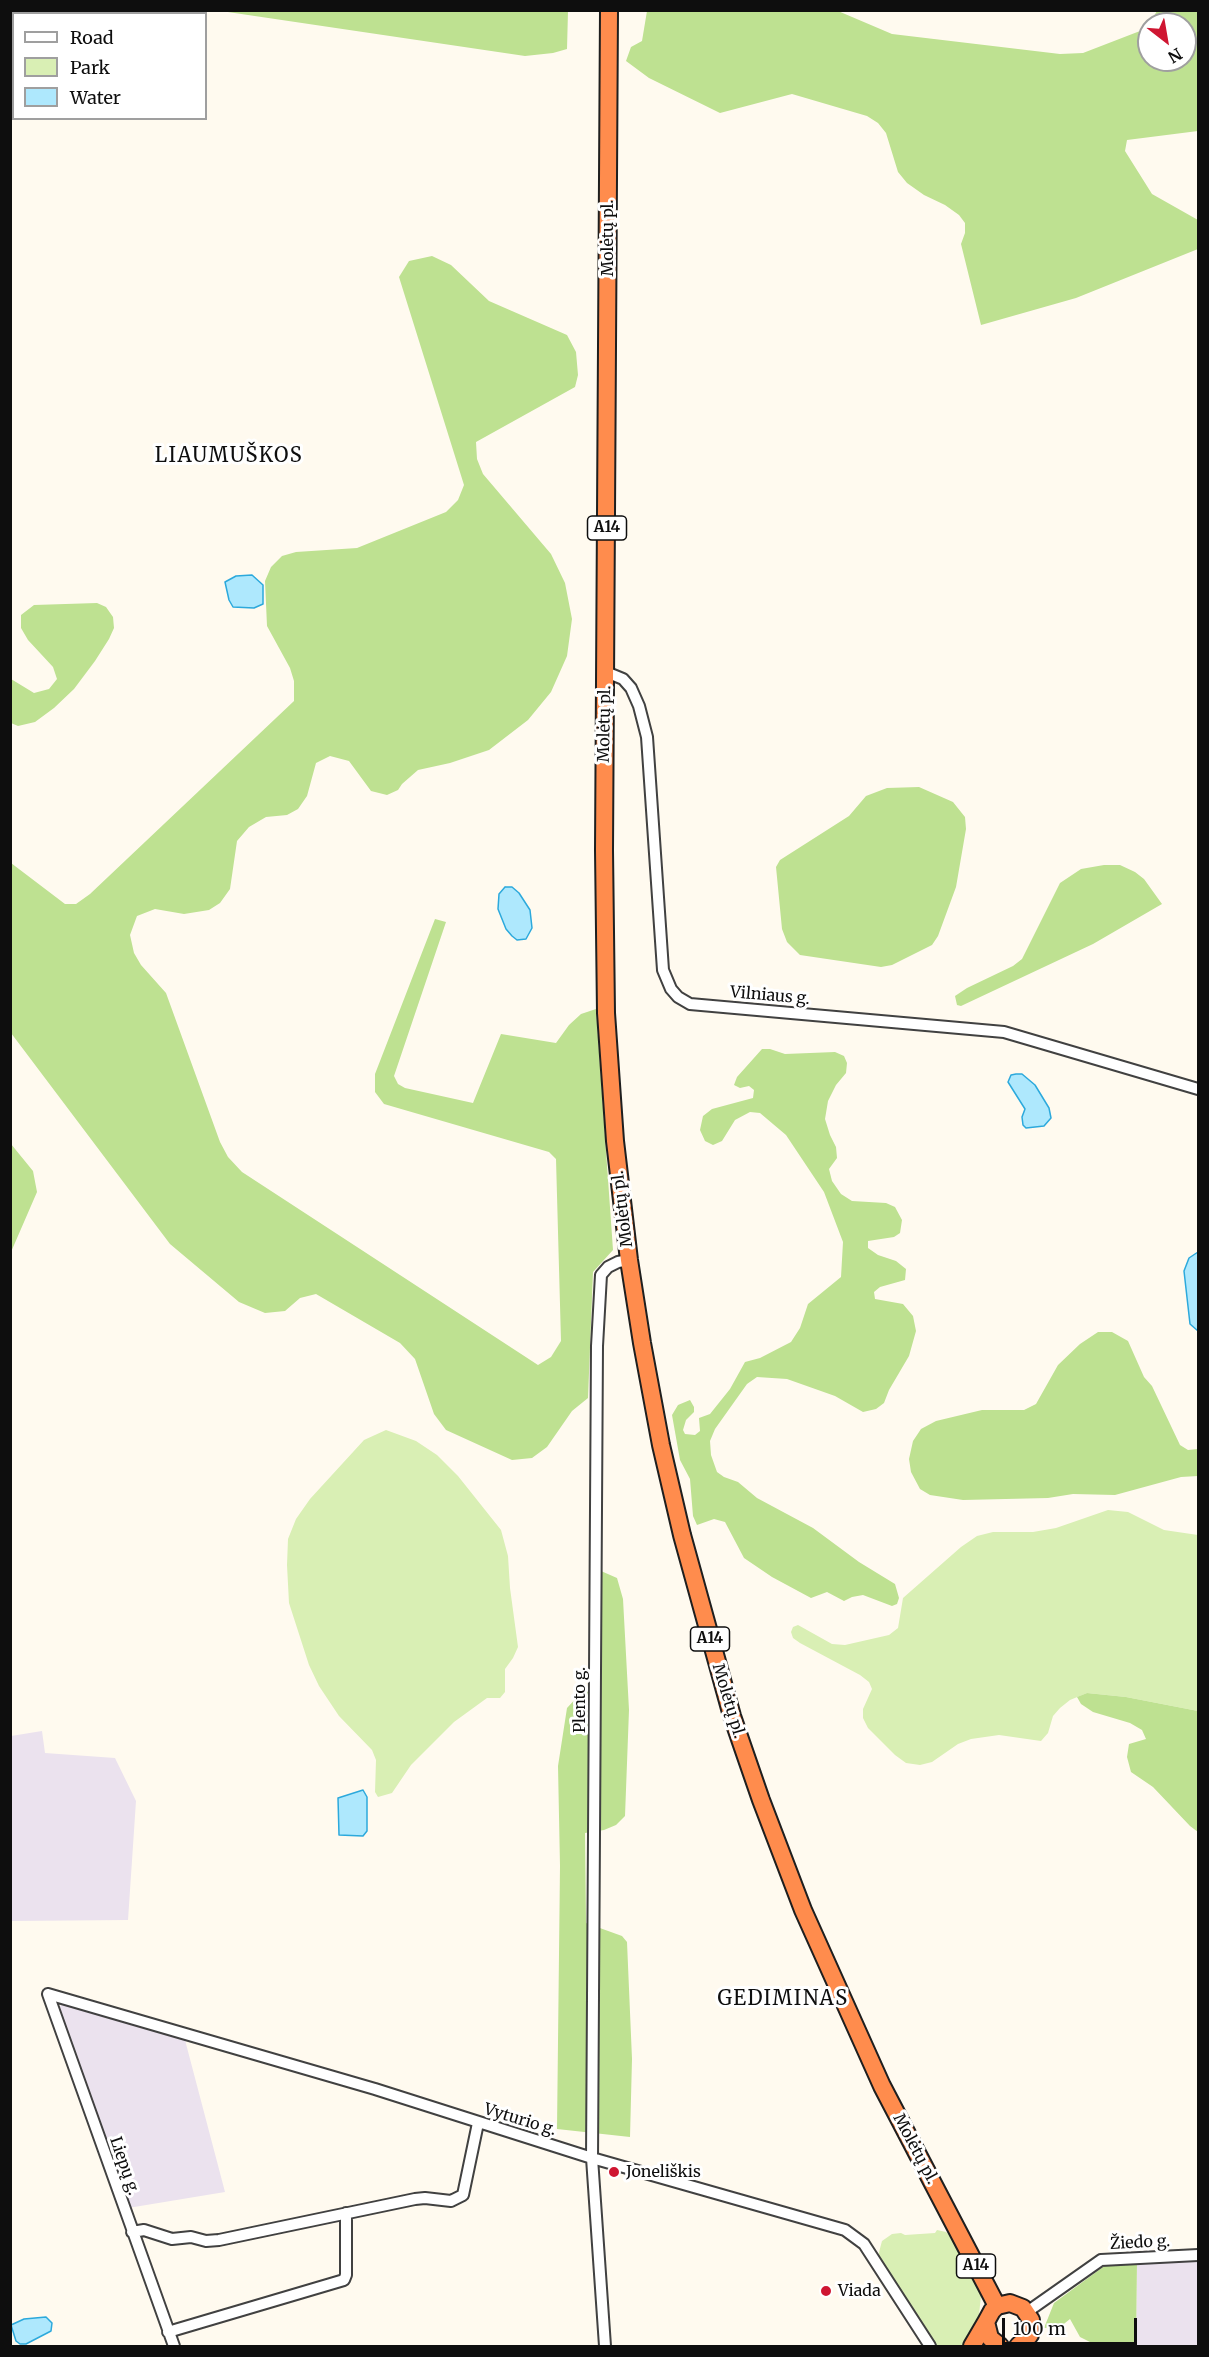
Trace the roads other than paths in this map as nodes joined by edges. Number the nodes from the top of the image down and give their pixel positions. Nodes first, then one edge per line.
1 (609, 10) edge
2 (606, 672) junction
3 (1198, 1089) edge
4 (629, 1260) junction
5 (48, 1994) joint
6 (478, 2123) junction
7 (592, 2158) junction
8 (346, 2213) junction
9 (132, 2232) junction
10 (1198, 2255) edge
11 (997, 2306) junction
12 (1027, 2312) junction
13 (986, 2322) junction
14 (168, 2332) junction
15 (174, 2346) edge
16 (606, 2346) edge
17 (930, 2346) edge
18 (972, 2346) edge
19 (1000, 2346) edge
20 (1021, 2346) edge

1 - 2 highway, Molėtų pl. / A14
2 - 3 street, Vilniaus g.
2 - 4 highway, Molėtų pl. / A14
4 - 7 street, Plento g.
4 - 11 highway, Molėtų pl. / A14
5 - 6 street, Vyturio g.
5 - 9 street, Liepų g.
6 - 7 street, Vyturio g.
6 - 8 street
7 - 16 street
7 - 17 street, Vyturio g.
8 - 9 street
8 - 14 street
9 - 14 street, Liepų g.
10 - 12 street, Žiedo g.
11 - 12 highway
11 - 13 highway
12 - 20 highway
13 - 18 highway
13 - 19 highway
14 - 15 street, Liepų g.

